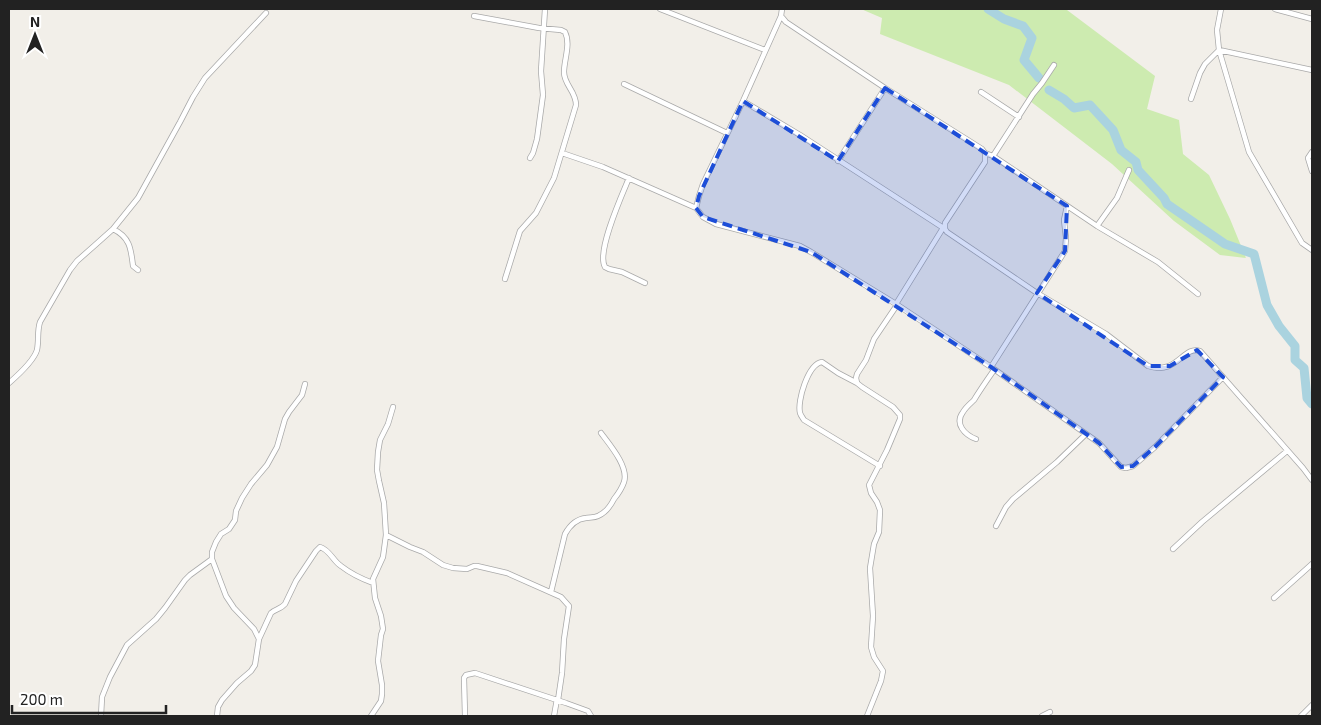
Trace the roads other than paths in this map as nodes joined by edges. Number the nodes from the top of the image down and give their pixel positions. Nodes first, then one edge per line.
1 (545, 9) edge
2 (660, 9) edge
3 (782, 9) edge
4 (1221, 9) edge
5 (1275, 9) edge
6 (266, 13) dead end
7 (474, 16) dead end
8 (781, 16) junction
9 (1312, 19) edge
10 (544, 28) junction
11 (765, 50) junction
12 (1219, 50) junction
13 (1054, 65) dead end
14 (1312, 70) edge
15 (624, 84) dead end
16 (885, 88) junction
17 (980, 92) dead end
18 (1191, 99) dead end
19 (743, 101) junction
20 (1019, 117) junction
21 (727, 133) junction
22 (1312, 152) edge
23 (562, 153) junction
24 (985, 153) junction
25 (993, 156) junction
26 (530, 158) dead end
27 (838, 161) junction
28 (1130, 170) dead end
29 (1312, 171) edge
30 (629, 178) junction
31 (1067, 206) junction
32 (696, 208) junction
33 (1097, 226) junction
34 (944, 228) junction
35 (113, 229) junction
36 (1312, 250) edge
37 (138, 270) dead end
38 (505, 279) dead end
39 (645, 284) dead end
40 (1037, 293) junction
41 (1198, 294) dead end
42 (897, 305) junction
43 (992, 368) junction
44 (1222, 377) junction
45 (9, 383) edge
46 (857, 383) junction
47 (305, 384) dead end
48 (392, 407) dead end
49 (601, 433) dead end
50 (1086, 434) junction
51 (976, 439) dead end
52 (1288, 451) junction
53 (880, 466) junction
54 (1312, 480) edge
55 (996, 526) dead end
56 (386, 535) junction
57 (1173, 549) dead end
58 (212, 559) junction
59 (1312, 564) edge
60 (373, 584) junction
61 (551, 592) junction
62 (1274, 598) dead end
63 (259, 639) junction
64 (557, 699) junction
65 (1312, 706) edge
66 (1050, 712) dead end
67 (102, 716) edge
68 (217, 716) edge
69 (371, 716) edge
70 (465, 716) edge
71 (554, 716) edge
72 (591, 716) edge
73 (867, 716) edge
74 (1042, 716) edge
75 (1301, 716) edge

1 - 10 street
2 - 11 street
3 - 8 street
4 - 12 street
5 - 9 street
6 - 35 street
7 - 10 street
8 - 11 street
8 - 16 street
10 - 23 street
10 - 26 street
11 - 19 street
12 - 14 street
12 - 18 street
12 - 36 street
13 - 20 street
15 - 21 street
16 - 24 street
16 - 27 street
17 - 20 street
19 - 21 street
19 - 27 street
20 - 25 street
21 - 32 street
22 - 29 street
23 - 30 street
23 - 38 street
24 - 25 street
24 - 34 street
25 - 31 street
27 - 34 street
28 - 33 street
30 - 32 street
30 - 39 street
31 - 33 street
31 - 40 street
32 - 42 street
33 - 41 street
34 - 40 street
34 - 42 street
35 - 37 street
35 - 45 street
40 - 43 street
40 - 44 street
42 - 43 street
42 - 46 street
43 - 50 street
43 - 51 street
44 - 50 street
44 - 52 street
46 - 53 street
46 - 53 street
47 - 58 street
48 - 56 street
49 - 61 street
50 - 55 street
52 - 54 street
52 - 57 street
53 - 73 street
56 - 60 street
56 - 61 street
58 - 63 street
58 - 67 street
59 - 62 street
60 - 63 street
60 - 69 street
61 - 64 street
63 - 68 street
64 - 70 street
64 - 71 street
64 - 72 street
65 - 75 street
66 - 74 street

